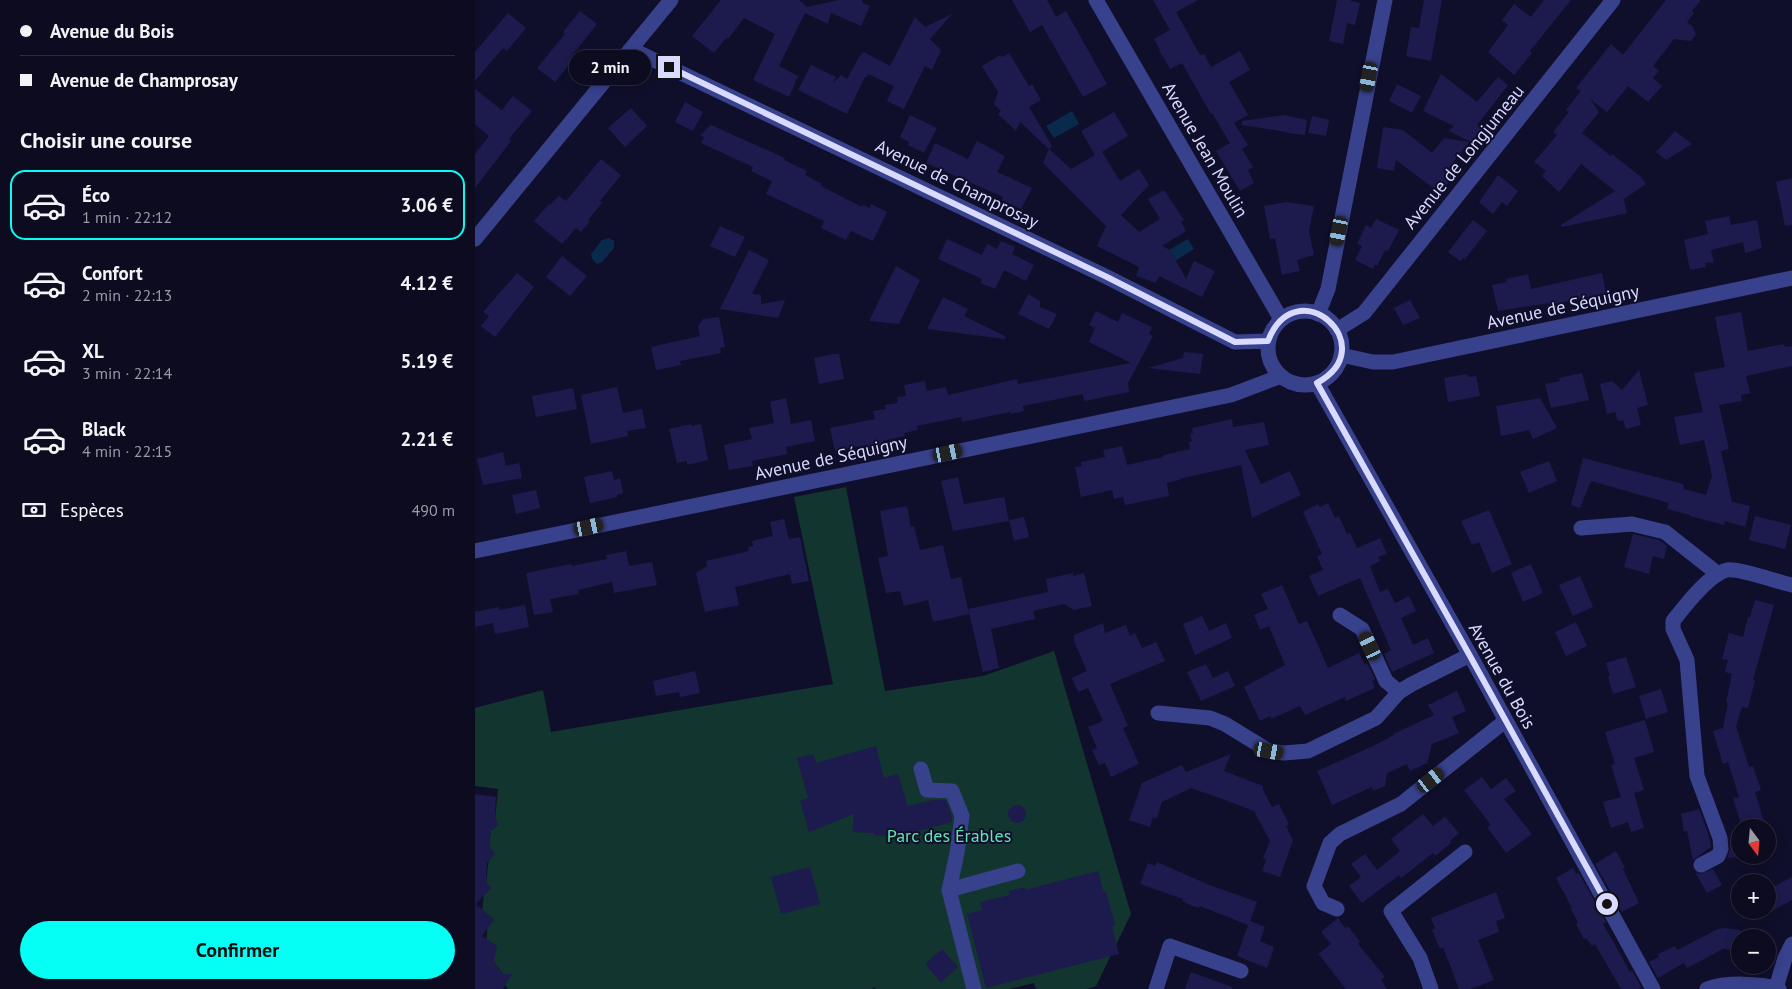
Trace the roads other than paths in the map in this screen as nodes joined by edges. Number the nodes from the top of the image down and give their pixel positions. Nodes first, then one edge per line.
1 (671, 0) edge
2 (1096, 0) edge
3 (1385, 0) edge
4 (1613, 0) edge
5 (631, 49) junction
6 (475, 239) edge
7 (1792, 278) edge
8 (1318, 314) junction
9 (1281, 320) junction
10 (1337, 330) junction
11 (1268, 341) junction
12 (1341, 355) junction
13 (1281, 376) junction
14 (1317, 383) junction
15 (1581, 528) dead end
16 (475, 551) edge
17 (1718, 574) junction
18 (1792, 585) edge
19 (1340, 614) dead end
20 (1470, 656) junction
21 (1399, 692) junction
22 (1159, 713) dead end
23 (1505, 721) junction
24 (921, 769) dead end
25 (1465, 852) dead end
26 (1701, 865) dead end
27 (1018, 871) dead end
28 (949, 890) junction
29 (1337, 909) dead end
30 (1792, 944) edge
31 (1241, 971) dead end
32 (1778, 988) edge
33 (974, 989) edge
34 (1156, 989) edge
35 (1431, 989) edge
36 (1653, 989) edge
37 (1707, 989) edge

1 - 5 street
2 - 9 street, Avenue Jean Moulin
3 - 8 street
4 - 10 street, Avenue de Longjumeau
5 - 6 street
5 - 11 street, Avenue de Champrosay
7 - 12 street, Avenue de Séquigny
8 - 9 street
8 - 10 street
9 - 11 street
10 - 12 street
11 - 13 street
12 - 14 street
13 - 14 street
13 - 16 street, Avenue de Séquigny
14 - 20 street, Avenue du Bois
15 - 17 street
17 - 18 street
17 - 26 street
19 - 21 street
20 - 21 street
20 - 23 street, Avenue du Bois
21 - 22 street
23 - 29 street
23 - 36 street, Avenue du Bois
24 - 28 street
25 - 35 street
27 - 28 street
28 - 33 street
30 - 32 street
31 - 34 street
32 - 37 street

